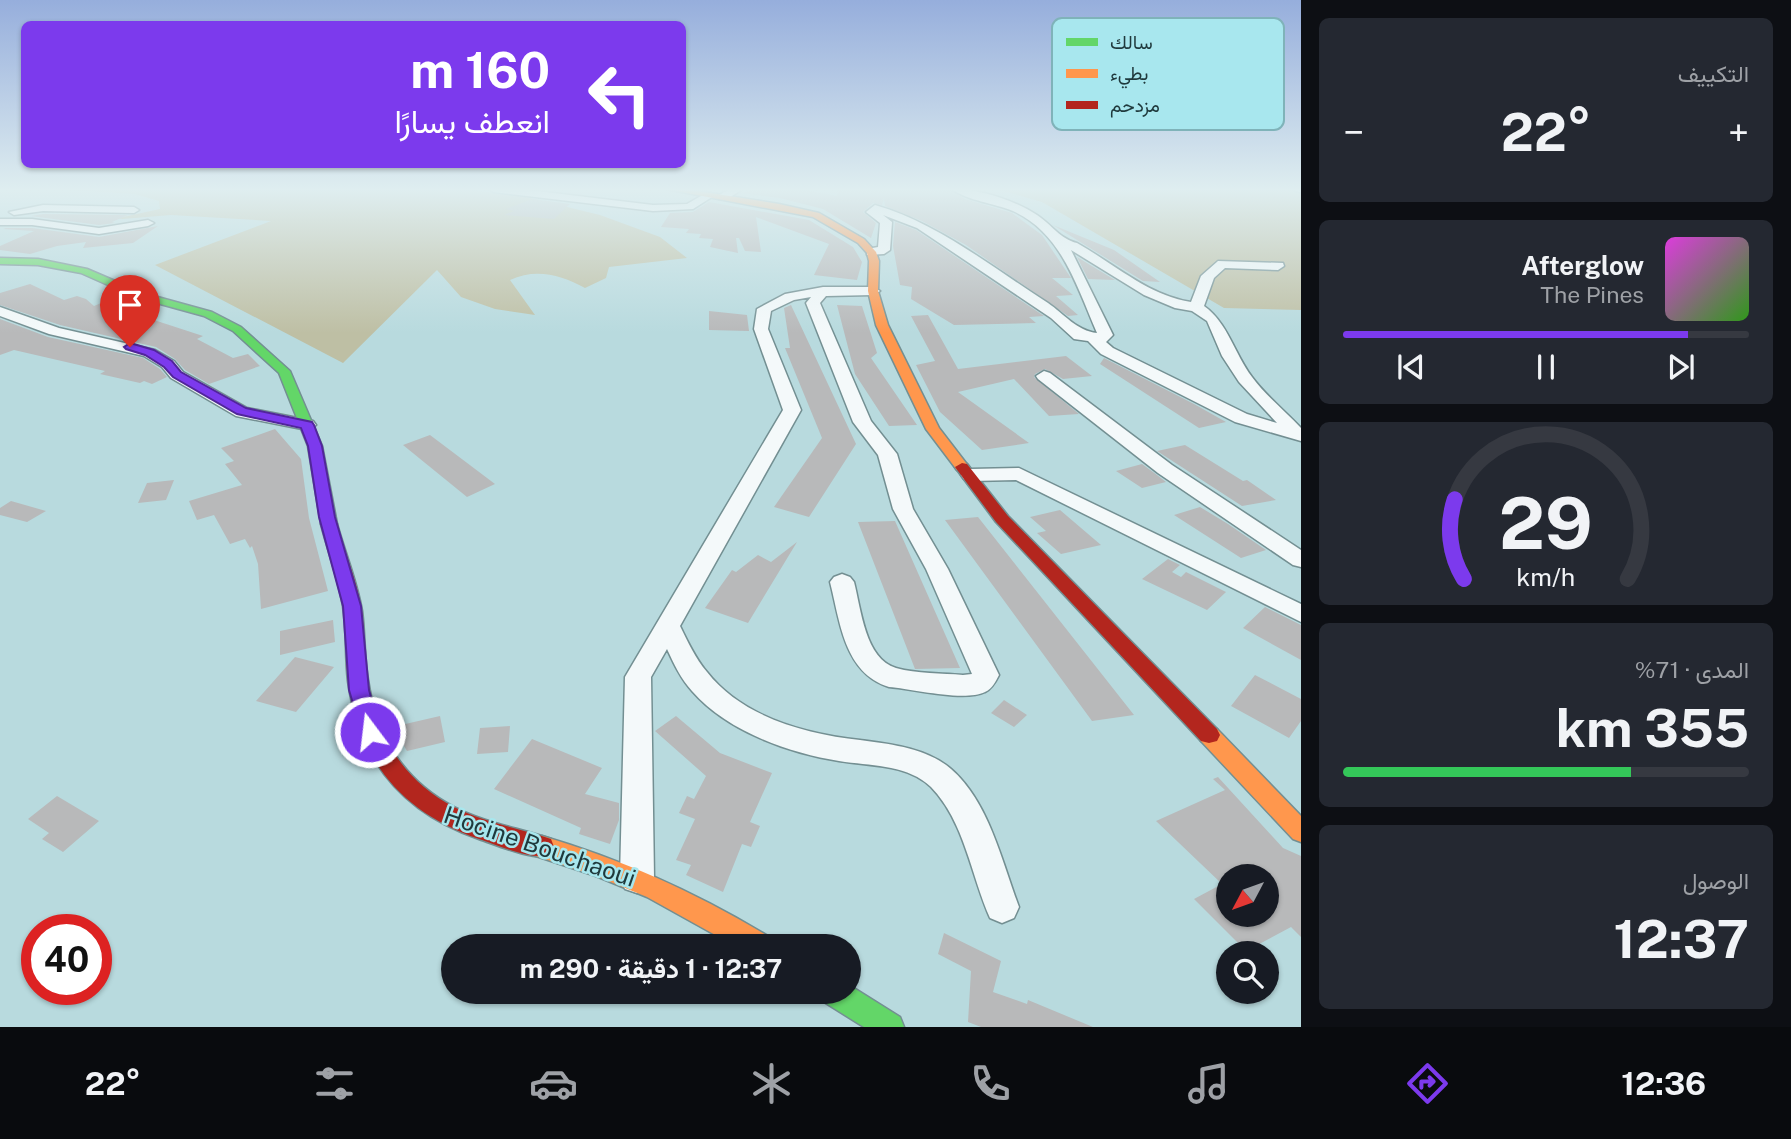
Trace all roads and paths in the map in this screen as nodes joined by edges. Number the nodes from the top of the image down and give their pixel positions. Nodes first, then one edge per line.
1 (853, 237) edge
2 (881, 237) edge
3 (938, 237) edge
4 (1054, 237) edge
5 (1060, 243) junction
6 (876, 254) junction
7 (0, 261) edge
8 (1278, 266) dead end
9 (823, 291) junction
10 (873, 291) junction
11 (1196, 307) junction
12 (1, 311) edge
13 (1094, 339) junction
14 (1044, 376) dead end
15 (307, 425) junction
16 (1300, 437) edge
17 (971, 475) junction
18 (1301, 560) edge
19 (842, 582) dead end
20 (1301, 614) edge
21 (667, 625) junction
22 (1301, 832) edge
23 (637, 878) junction
24 (1002, 906) dead end
25 (742, 934) edge
26 (853, 1004) edge
27 (890, 1027) edge

1 - 6 street
2 - 6 street
3 - 13 street
4 - 5 street
5 - 11 street
5 - 13 street
6 - 10 street
7 - 15 street, Hocine Bouchaoui
8 - 11 street
9 - 10 street
9 - 19 street
9 - 21 street
10 - 17 street
11 - 16 street
12 - 15 street
13 - 16 street
14 - 18 street
15 - 23 street, Hocine Bouchaoui
17 - 20 street
17 - 22 street
21 - 23 street
21 - 24 street
23 - 25 street, Hocine Bouchaoui
26 - 27 street

